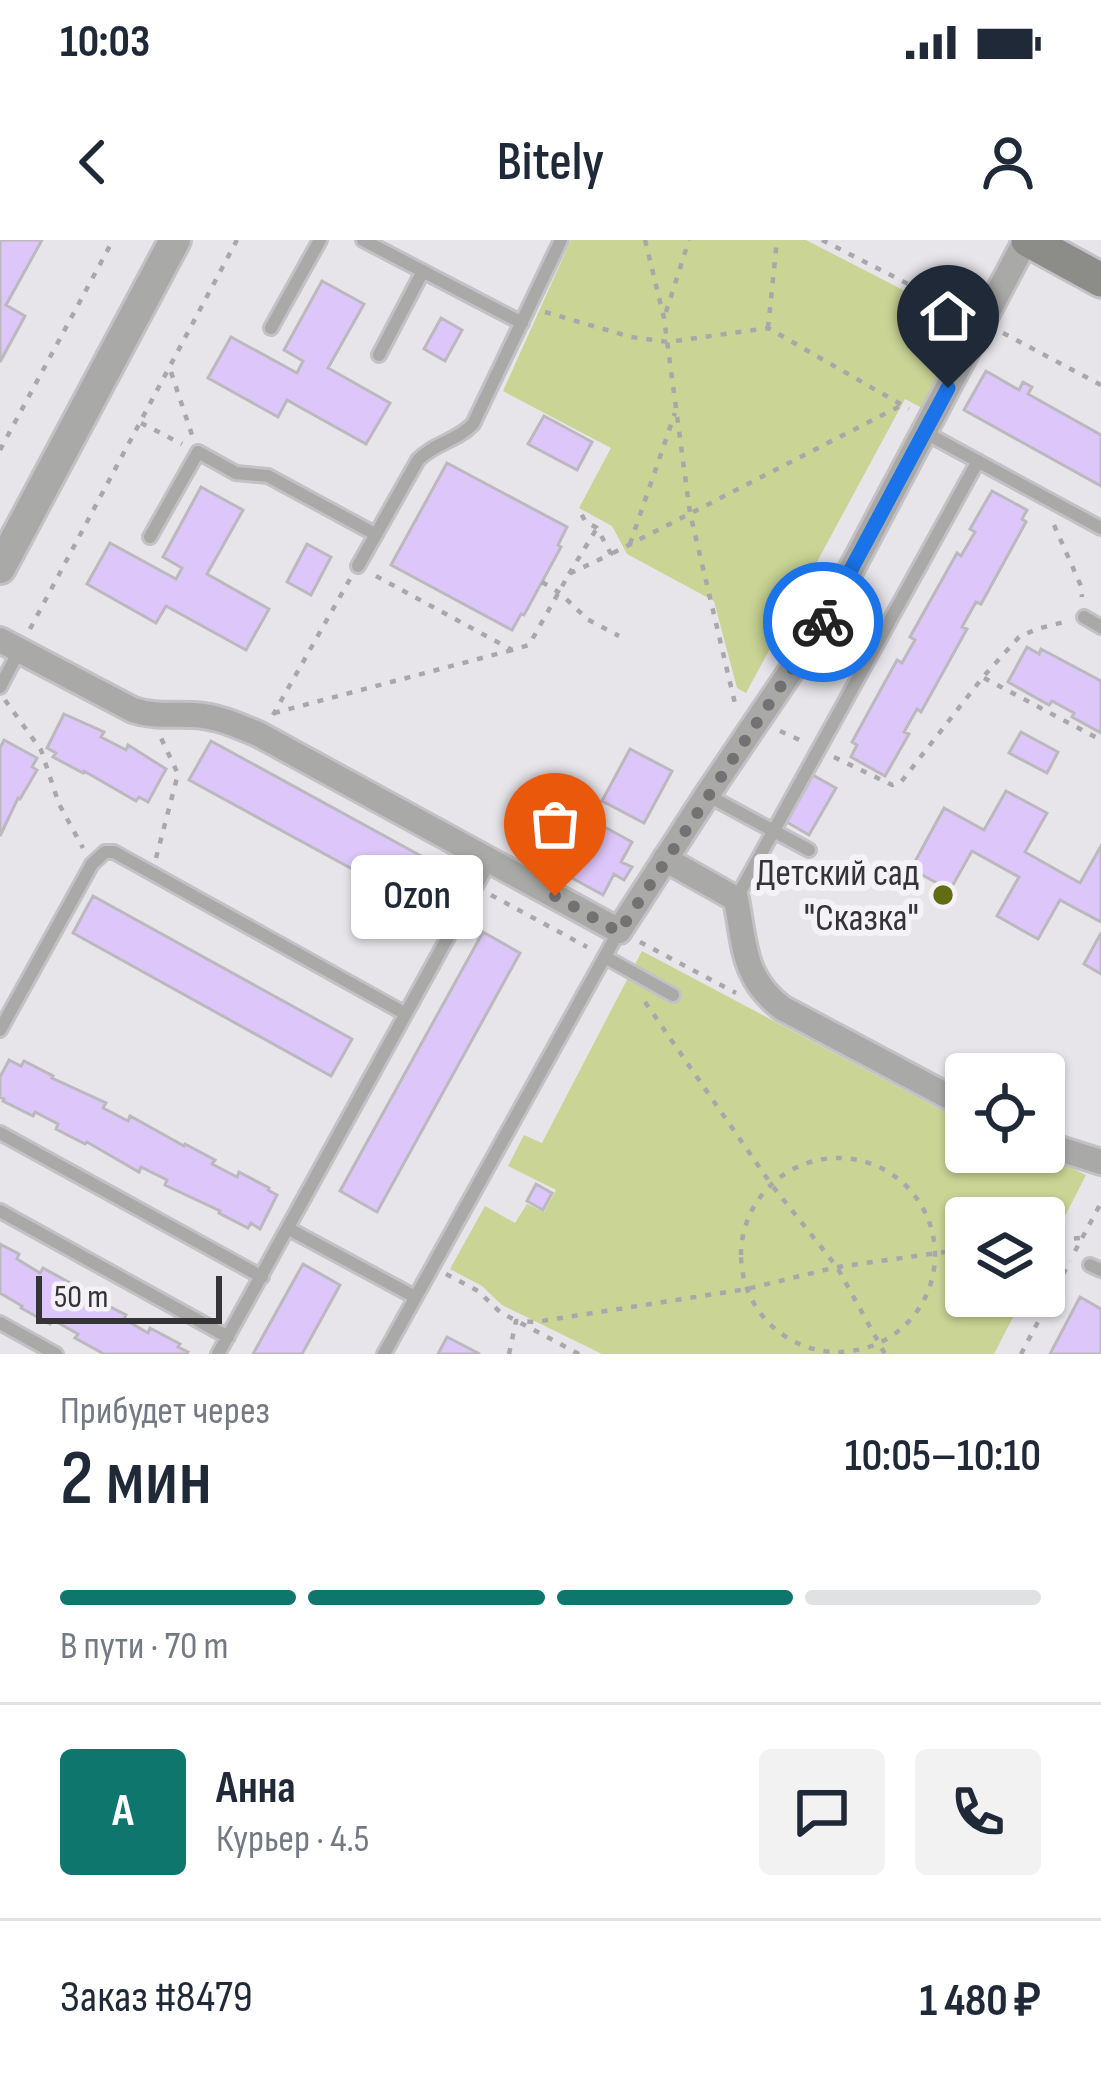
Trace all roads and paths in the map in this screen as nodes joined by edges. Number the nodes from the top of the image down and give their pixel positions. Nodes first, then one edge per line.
1 (113, 240) edge
2 (175, 240) edge
3 (237, 240) edge
4 (320, 240) edge
5 (363, 240) edge
6 (561, 240) edge
7 (645, 240) edge
8 (689, 240) edge
9 (777, 240) edge
10 (822, 240) edge
11 (1027, 240) edge
12 (423, 271) junction
13 (1101, 280) edge
14 (529, 308) junction
15 (664, 318) junction
16 (522, 323) junction
17 (984, 323) junction
18 (271, 328) dead end
19 (768, 328) junction
20 (668, 342) junction
21 (379, 355) dead end
22 (170, 370) junction
23 (1101, 385) edge
24 (676, 411) junction
25 (141, 423) junction
26 (924, 432) junction
27 (0, 450) edge
28 (198, 452) junction
29 (978, 461) junction
30 (1040, 494) junction
31 (581, 513) dead end
32 (690, 513) junction
33 (597, 528) junction
34 (1101, 528) edge
35 (375, 534) junction
36 (149, 537) dead end
37 (630, 544) junction
38 (611, 554) junction
39 (358, 566) junction
40 (0, 568) edge
41 (569, 574) junction
42 (542, 582) dead end
43 (560, 593) junction
44 (1084, 616) junction
45 (1101, 627) edge
46 (619, 636) dead end
47 (17, 640) edge
48 (512, 650) junction
49 (983, 677) junction
50 (0, 686) edge
51 (0, 696) edge
52 (747, 714) junction
53 (151, 716) junction
54 (267, 724) junction
55 (1101, 740) edge
56 (818, 749) junction
57 (707, 795) junction
58 (772, 831) junction
59 (809, 850) dead end
60 (665, 859) junction
61 (491, 861) junction
62 (92, 864) junction
63 (153, 874) junction
64 (476, 886) junction
65 (736, 899) junction
66 (619, 932) junction
67 (605, 957) junction
68 (620, 966) junction
69 (673, 995) dead end
70 (404, 1013) junction
71 (0, 1030) edge
72 (945, 1095) edge
73 (0, 1133) edge
74 (1065, 1148) edge
75 (1098, 1155) edge
76 (771, 1184) junction
77 (1101, 1203) edge
78 (0, 1211) edge
79 (289, 1229) junction
80 (1083, 1238) junction
81 (1065, 1239) edge
82 (945, 1251) edge
83 (935, 1252) junction
84 (838, 1267) junction
85 (433, 1268) junction
86 (262, 1276) junction
87 (747, 1289) junction
88 (415, 1298) junction
89 (516, 1321) junction
90 (0, 1323) edge
91 (228, 1337) junction
92 (879, 1342) junction
93 (56, 1354) edge
94 (218, 1354) edge
95 (384, 1354) edge
96 (509, 1354) edge
97 (579, 1354) edge
98 (885, 1354) edge
99 (1021, 1354) edge

1 - 27 path
2 - 40 street
3 - 22 path
4 - 18 lane
5 - 12 lane
6 - 14 lane
7 - 15 path
8 - 15 path
9 - 19 path
10 - 17 path
11 - 13 main road
11 - 17 street
12 - 16 lane
12 - 21 lane
14 - 16 lane
14 - 20 path
15 - 20 path
16 - 35 lane
17 - 23 path
17 - 26 street
19 - 20 path
19 - 32 path
20 - 24 path
22 - 25 path
22 - 28 path
24 - 32 path
24 - 37 path
25 - 28 path
25 - 47 path
26 - 29 lane
26 - 52 street
28 - 35 lane
28 - 36 lane
29 - 30 lane
29 - 56 lane
30 - 34 lane
30 - 44 path
31 - 33 path
32 - 37 path
32 - 52 path
33 - 38 path
33 - 41 path
35 - 39 lane
37 - 38 path
38 - 41 path
39 - 48 path
39 - 54 path
41 - 43 path
42 - 43 path
43 - 46 path
43 - 48 path
44 - 45 lane
44 - 49 path
47 - 50 lane
47 - 53 street
48 - 54 path
49 - 55 path
49 - 56 path
51 - 62 path
52 - 56 path
52 - 57 street
53 - 54 street
53 - 63 path
54 - 61 street
56 - 58 lane
57 - 58 lane
57 - 60 street
58 - 59 lane
58 - 65 lane
60 - 65 street
60 - 66 street
61 - 64 lane
61 - 66 street
62 - 63 lane
62 - 71 lane
63 - 70 lane
64 - 67 path
64 - 70 lane
65 - 72 street
66 - 67 lane
67 - 68 lane
67 - 85 lane
68 - 69 lane
68 - 76 path
70 - 79 lane
73 - 86 lane
74 - 75 street
76 - 83 path
76 - 84 path
76 - 87 path
77 - 80 path
78 - 91 lane
79 - 86 lane
79 - 88 lane
80 - 81 path
80 - 99 path
82 - 83 path
83 - 84 path
83 - 92 path
84 - 87 path
84 - 92 path
85 - 88 lane
85 - 89 path
86 - 91 lane
87 - 89 path
87 - 92 path
88 - 95 lane
89 - 96 path
89 - 97 path
90 - 93 lane
91 - 94 lane
92 - 98 path

